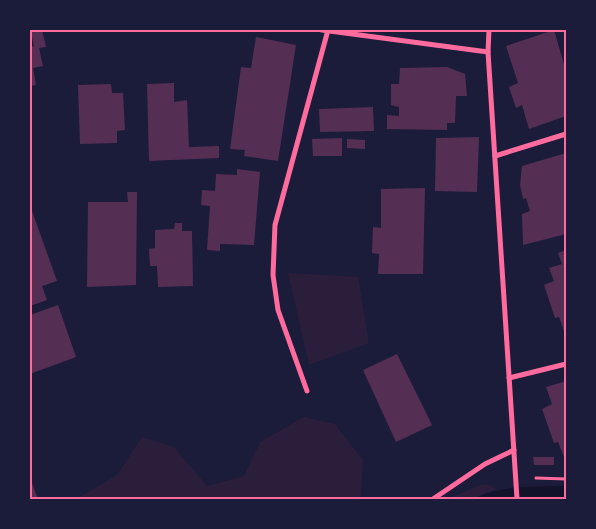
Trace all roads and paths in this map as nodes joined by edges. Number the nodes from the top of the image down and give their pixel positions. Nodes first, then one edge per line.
1 (322, 30) edge
2 (489, 30) edge
3 (328, 31) edge
4 (488, 52) junction
5 (566, 134) edge
6 (494, 156) junction
7 (566, 364) edge
8 (509, 378) junction
9 (307, 391) dead end
10 (514, 450) junction
11 (515, 477) junction
12 (566, 479) edge
13 (434, 499) edge
14 (517, 499) edge

1 - 3 street
2 - 4 street
3 - 4 street
3 - 9 street
4 - 6 street
5 - 6 street
6 - 8 street
7 - 8 street
8 - 10 street
10 - 11 street
10 - 13 street
11 - 12 path
11 - 14 street

